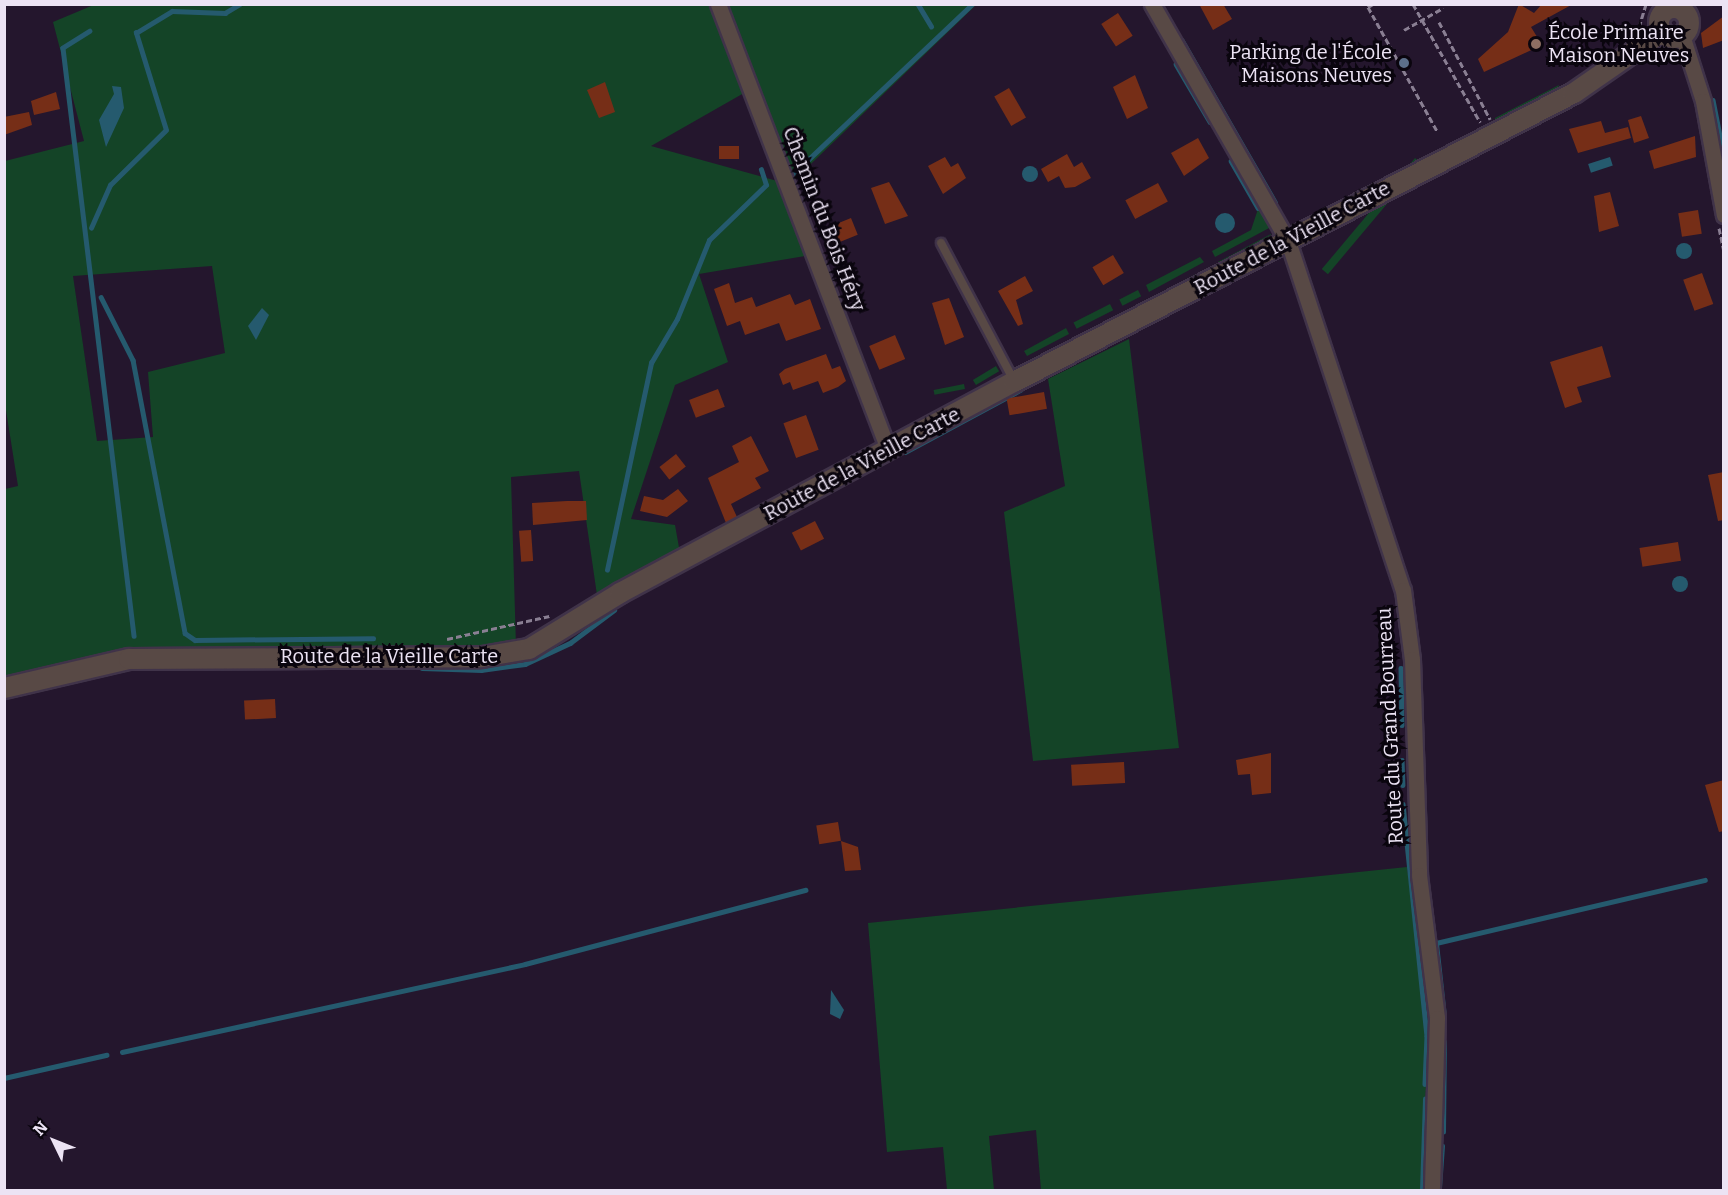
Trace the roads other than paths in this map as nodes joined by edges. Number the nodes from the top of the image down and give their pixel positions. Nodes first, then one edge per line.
1 (718, 4) edge
2 (1152, 4) edge
3 (1683, 14) edge
4 (1724, 215) edge
5 (1288, 241) junction
6 (941, 243) dead end
7 (1014, 382) junction
8 (888, 450) junction
9 (4, 688) edge
10 (1432, 1191) edge

1 - 8 street, Chemin du Bois Héry
2 - 5 street, Route du Grand Bourreau
3 - 4 street
3 - 5 street, Route de la Vieille Carte
5 - 7 street, Route de la Vieille Carte
5 - 10 street, Route du Grand Bourreau
6 - 7 lane
7 - 8 street, Route de la Vieille Carte
8 - 9 street, Route de la Vieille Carte

